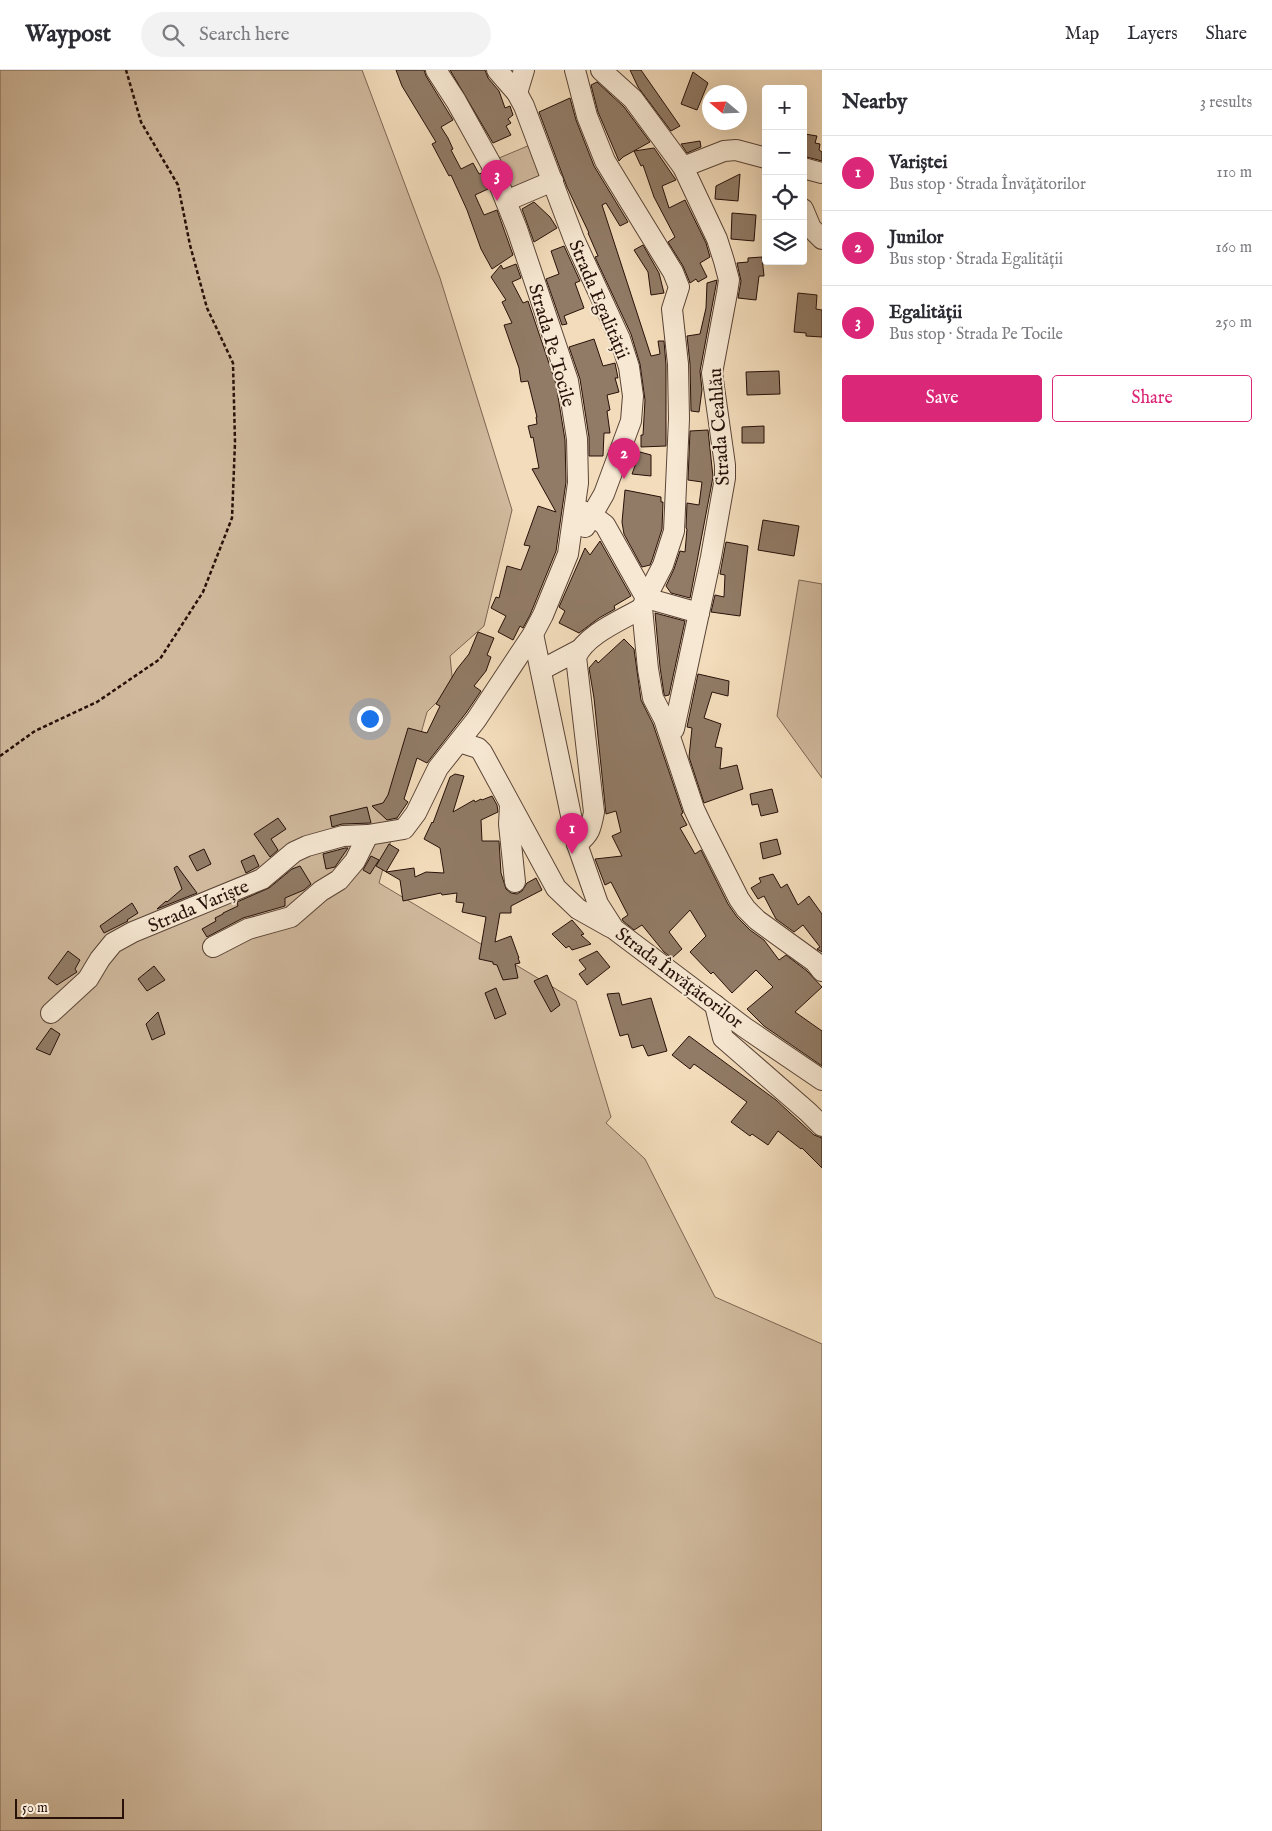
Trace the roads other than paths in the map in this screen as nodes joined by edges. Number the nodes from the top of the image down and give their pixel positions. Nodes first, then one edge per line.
1 (436, 70) edge
2 (497, 70) edge
3 (524, 70) edge
4 (576, 70) edge
5 (601, 70) edge
6 (517, 93) junction
7 (762, 157) edge
8 (683, 167) junction
9 (807, 169) edge
10 (822, 173) edge
11 (553, 181) junction
12 (506, 201) junction
13 (807, 218) edge
14 (822, 239) edge
15 (583, 511) junction
16 (644, 603) junction
17 (699, 613) junction
18 (533, 634) junction
19 (579, 650) junction
20 (541, 670) junction
21 (674, 729) dead end
22 (459, 742) junction
23 (510, 803) junction
24 (368, 835) junction
25 (577, 844) junction
26 (515, 882) dead end
27 (614, 929) junction
28 (213, 947) dead end
29 (822, 971) edge
30 (715, 1005) junction
31 (51, 1013) dead end
32 (822, 1080) edge
33 (822, 1126) edge

1 - 12 street, Strada Pe Tocile
2 - 6 street
3 - 6 street
4 - 16 street
5 - 8 street, Strada Ceahlău
6 - 11 street, Strada Egalității
7 - 8 street
8 - 17 street, Strada Ceahlău
9 - 10 street
11 - 12 street
11 - 15 street, Strada Egalității
12 - 15 street, Strada Pe Tocile
13 - 14 street
15 - 16 street
15 - 18 street, Strada Pe Tocile
16 - 17 street
16 - 19 street
16 - 29 street
17 - 21 street, Strada Ceahlău
18 - 20 street, Strada Învățătorilor
18 - 22 street, Strada Variște
19 - 20 street
19 - 25 street
20 - 25 street, Strada Învățătorilor
22 - 23 street
22 - 24 street, Strada Variște
23 - 26 street
23 - 27 street
24 - 28 street
24 - 31 street, Strada Variște
25 - 27 street, Strada Învățătorilor
27 - 30 street, Strada Învățătorilor
30 - 32 street, Strada Învățătorilor
30 - 33 street

